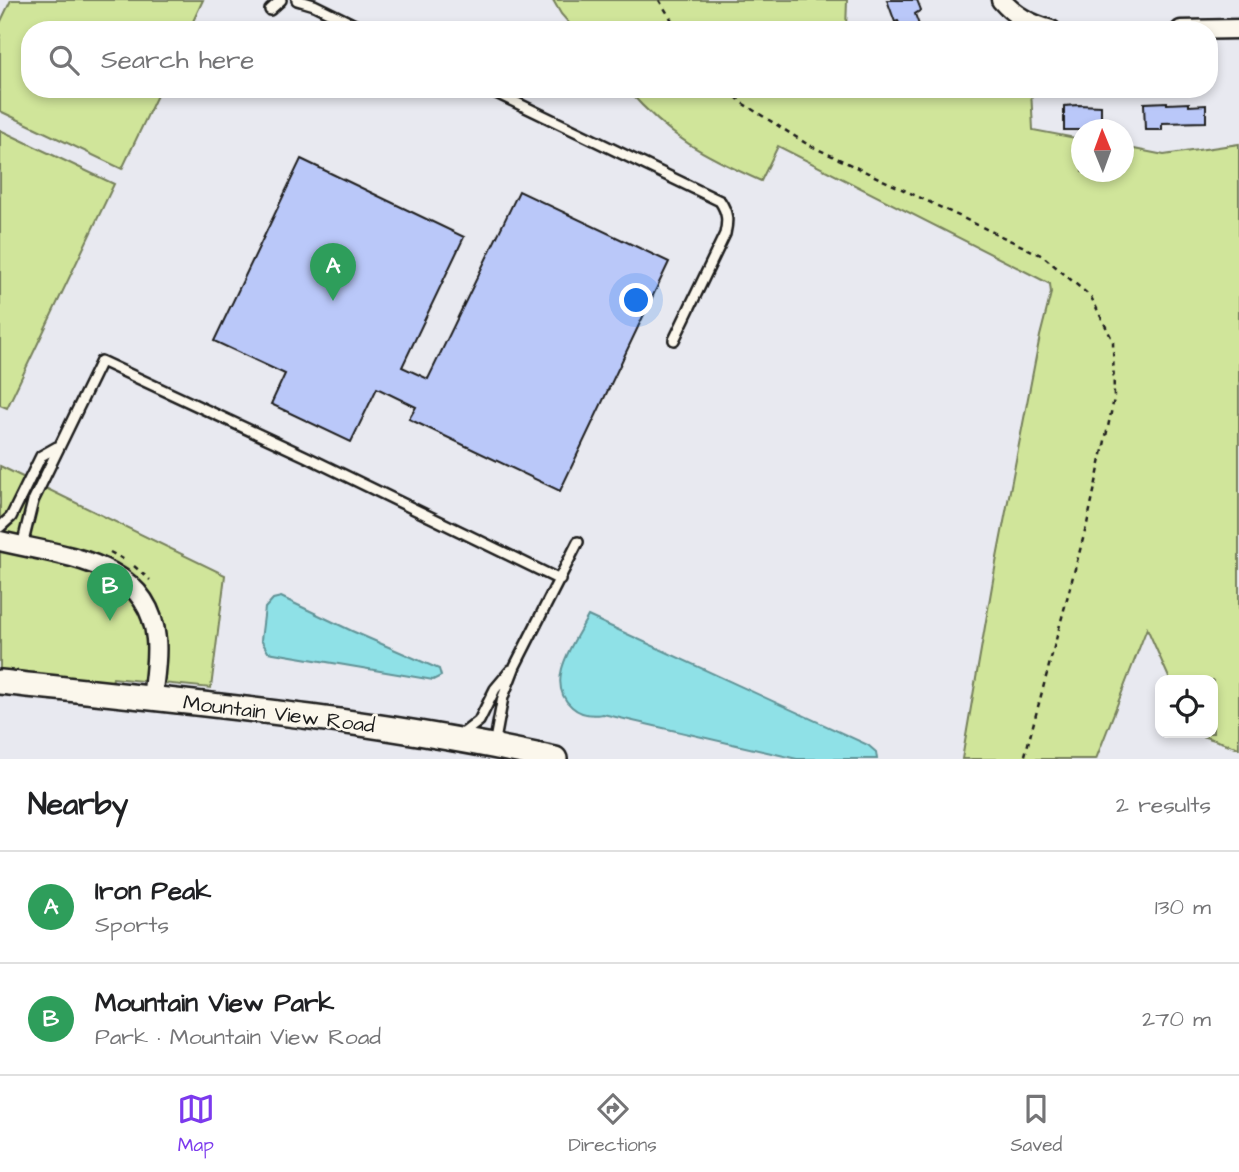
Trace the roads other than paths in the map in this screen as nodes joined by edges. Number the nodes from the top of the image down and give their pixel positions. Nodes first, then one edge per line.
1 (281, 0) edge
2 (297, 0) edge
3 (1000, 0) edge
4 (270, 10) dead end
5 (347, 21) edge
6 (1026, 21) edge
7 (1218, 29) edge
8 (1239, 29) edge
9 (507, 98) edge
10 (674, 340) dead end
11 (57, 447) junction
12 (0, 527) edge
13 (0, 541) edge
14 (578, 542) dead end
15 (22, 546) junction
16 (560, 580) junction
17 (515, 666) junction
18 (0, 682) edge
19 (152, 699) junction
20 (455, 739) junction
21 (494, 746) junction
22 (555, 759) edge

1 - 4 lane
2 - 5 lane
3 - 6 street
7 - 8 street
9 - 10 lane
11 - 12 lane
11 - 15 lane
11 - 16 lane
13 - 15 street
14 - 16 lane
15 - 19 street
16 - 17 lane
17 - 20 lane
17 - 21 lane
18 - 19 street, Mountain View Road
19 - 20 street, Mountain View Road
20 - 21 street, Mountain View Road
21 - 22 street, Mountain View Road

